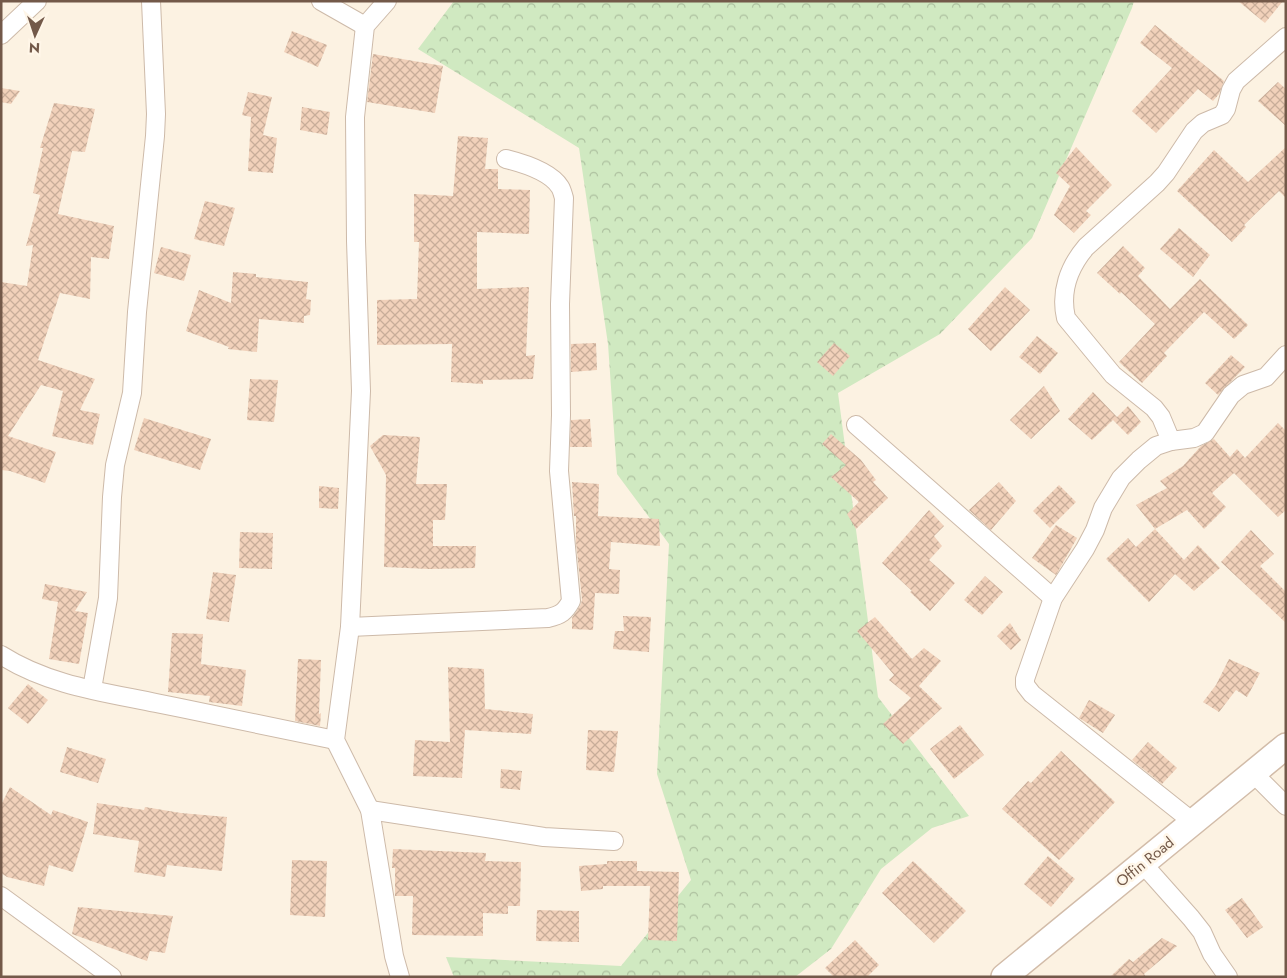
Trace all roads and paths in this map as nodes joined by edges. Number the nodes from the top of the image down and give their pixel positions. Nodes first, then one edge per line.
1 (37, 1) edge
2 (151, 1) edge
3 (321, 1) edge
4 (387, 1) edge
5 (365, 26) junction
6 (1, 35) edge
7 (1286, 37) edge
8 (506, 159) dead end
9 (1286, 355) edge
10 (856, 425) dead end
11 (1171, 441) junction
12 (1053, 598) junction
13 (350, 627) junction
14 (1, 655) edge
15 (92, 689) junction
16 (335, 740) junction
17 (1286, 746) edge
18 (1253, 773) junction
19 (1286, 806) edge
20 (370, 810) junction
21 (1193, 822) junction
22 (614, 841) dead end
23 (1143, 864) junction
24 (1, 896) edge
25 (112, 977) edge
26 (400, 977) edge
27 (1004, 977) edge
28 (1228, 977) edge

1 - 6 street
2 - 15 street
3 - 5 street
4 - 5 street
5 - 13 street
7 - 11 street
8 - 13 street
9 - 11 street
10 - 12 street
11 - 12 street
12 - 21 street
13 - 16 street
14 - 15 street
15 - 16 street
16 - 20 street
17 - 18 street, Offin Road
18 - 19 street
18 - 21 street, Offin Road
20 - 22 street
20 - 26 street
21 - 23 street, Offin Road
23 - 27 street, Offin Road
23 - 28 street
24 - 25 street

